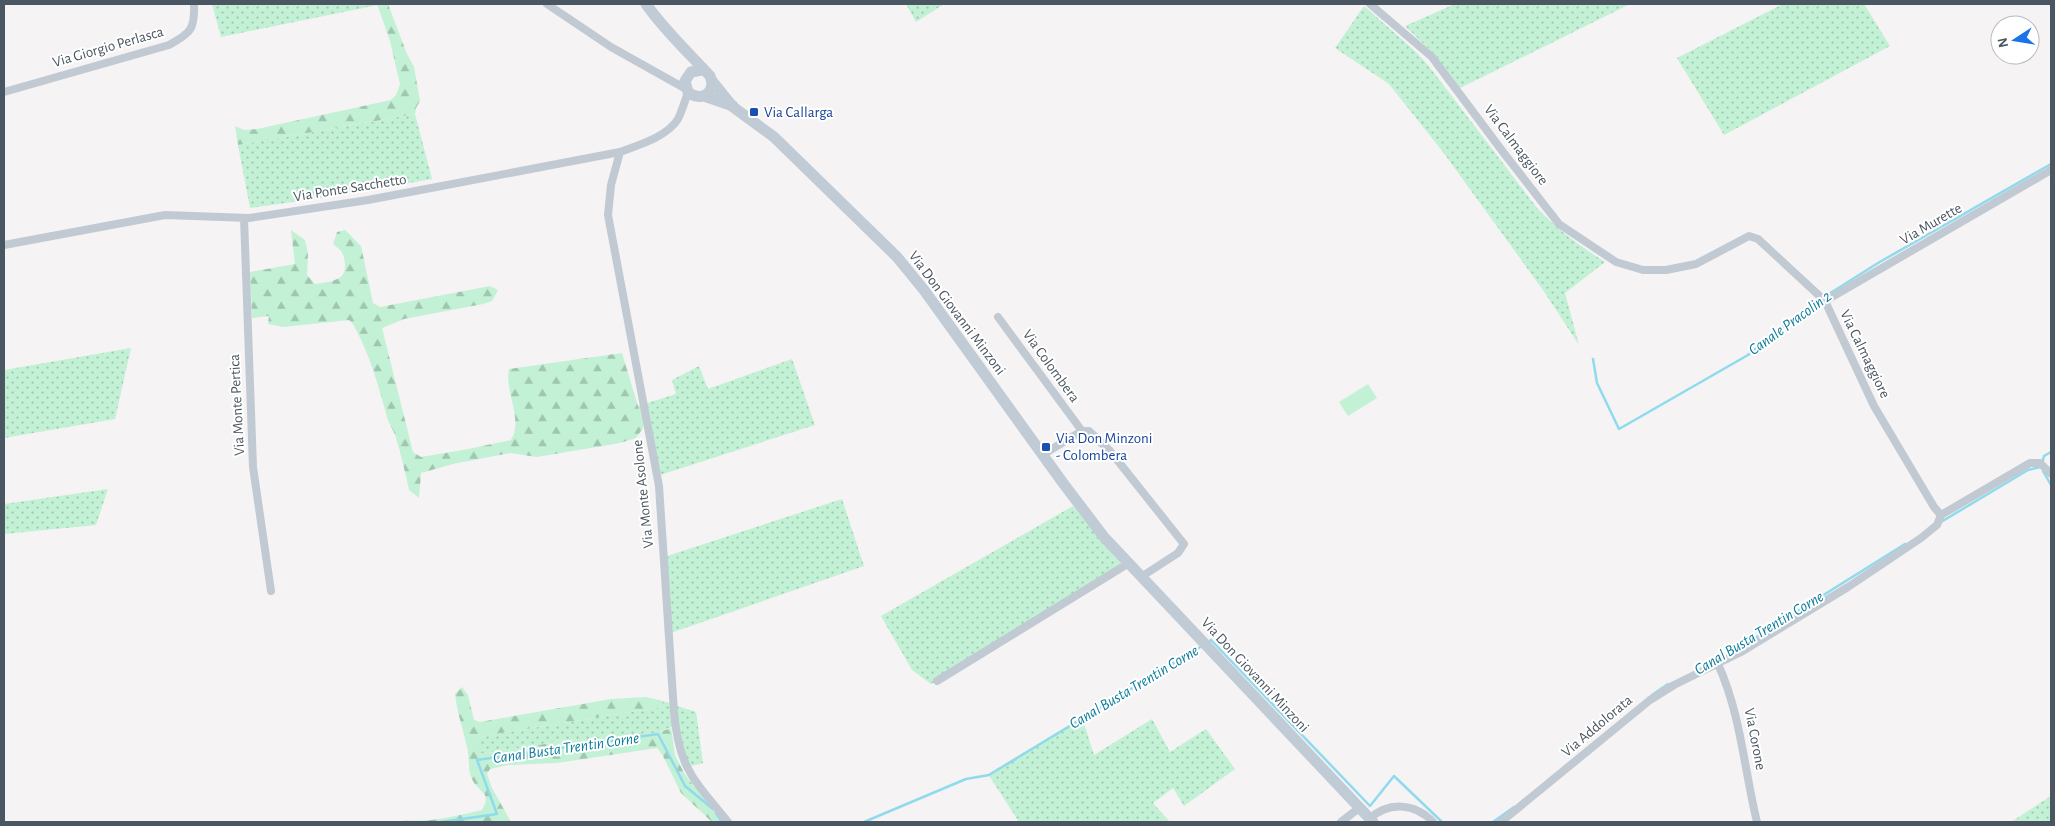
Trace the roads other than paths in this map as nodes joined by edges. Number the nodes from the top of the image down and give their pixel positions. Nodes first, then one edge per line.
1 (194, 4) edge
2 (547, 4) edge
3 (646, 4) edge
4 (1370, 4) edge
5 (685, 50) junction
6 (702, 70) junction
7 (712, 81) junction
8 (691, 87) junction
9 (4, 92) edge
10 (733, 107) junction
11 (620, 152) junction
12 (2051, 170) edge
13 (244, 218) junction
14 (4, 245) edge
15 (1824, 301) junction
16 (998, 317) dead end
17 (1082, 431) junction
18 (1042, 455) junction
19 (2051, 474) edge
20 (1941, 515) junction
21 (1128, 563) junction
22 (1141, 576) junction
23 (271, 591) dead end
24 (1718, 664) junction
25 (937, 681) dead end
26 (1359, 808) junction
27 (1371, 820) edge
28 (728, 822) edge
29 (1340, 822) edge
30 (1433, 822) edge
31 (1501, 822) edge
32 (1757, 822) edge

1 - 9 street, Via Giorgio Perlasca
2 - 8 street
3 - 5 street
4 - 15 street, Via Calmaggiore
5 - 6 street
5 - 8 street
6 - 7 street
6 - 8 street
7 - 8 street
7 - 10 street
8 - 10 street
8 - 11 street, Via Ponte Sacchetto
10 - 18 street, Via Don Giovanni Minzoni
11 - 13 street, Via Ponte Sacchetto
11 - 28 street, Via Monte Asolone
12 - 15 street, Via Murette
13 - 14 street, Via Ponte Sacchetto
13 - 23 street, Via Monte Pertica
15 - 20 street, Via Calmaggiore
16 - 17 street, Via Colombera
17 - 18 street
17 - 22 street, Via Colombera
18 - 21 street, Via Don Giovanni Minzoni
19 - 20 street
20 - 24 street, Via Addolorata
21 - 22 street, Via Don Giovanni Minzoni
21 - 25 street
22 - 26 street, Via Don Giovanni Minzoni
24 - 31 street, Via Addolorata
24 - 32 street, Via Corone
26 - 27 street, Via Don Giovanni Minzoni
26 - 29 street
27 - 30 street

